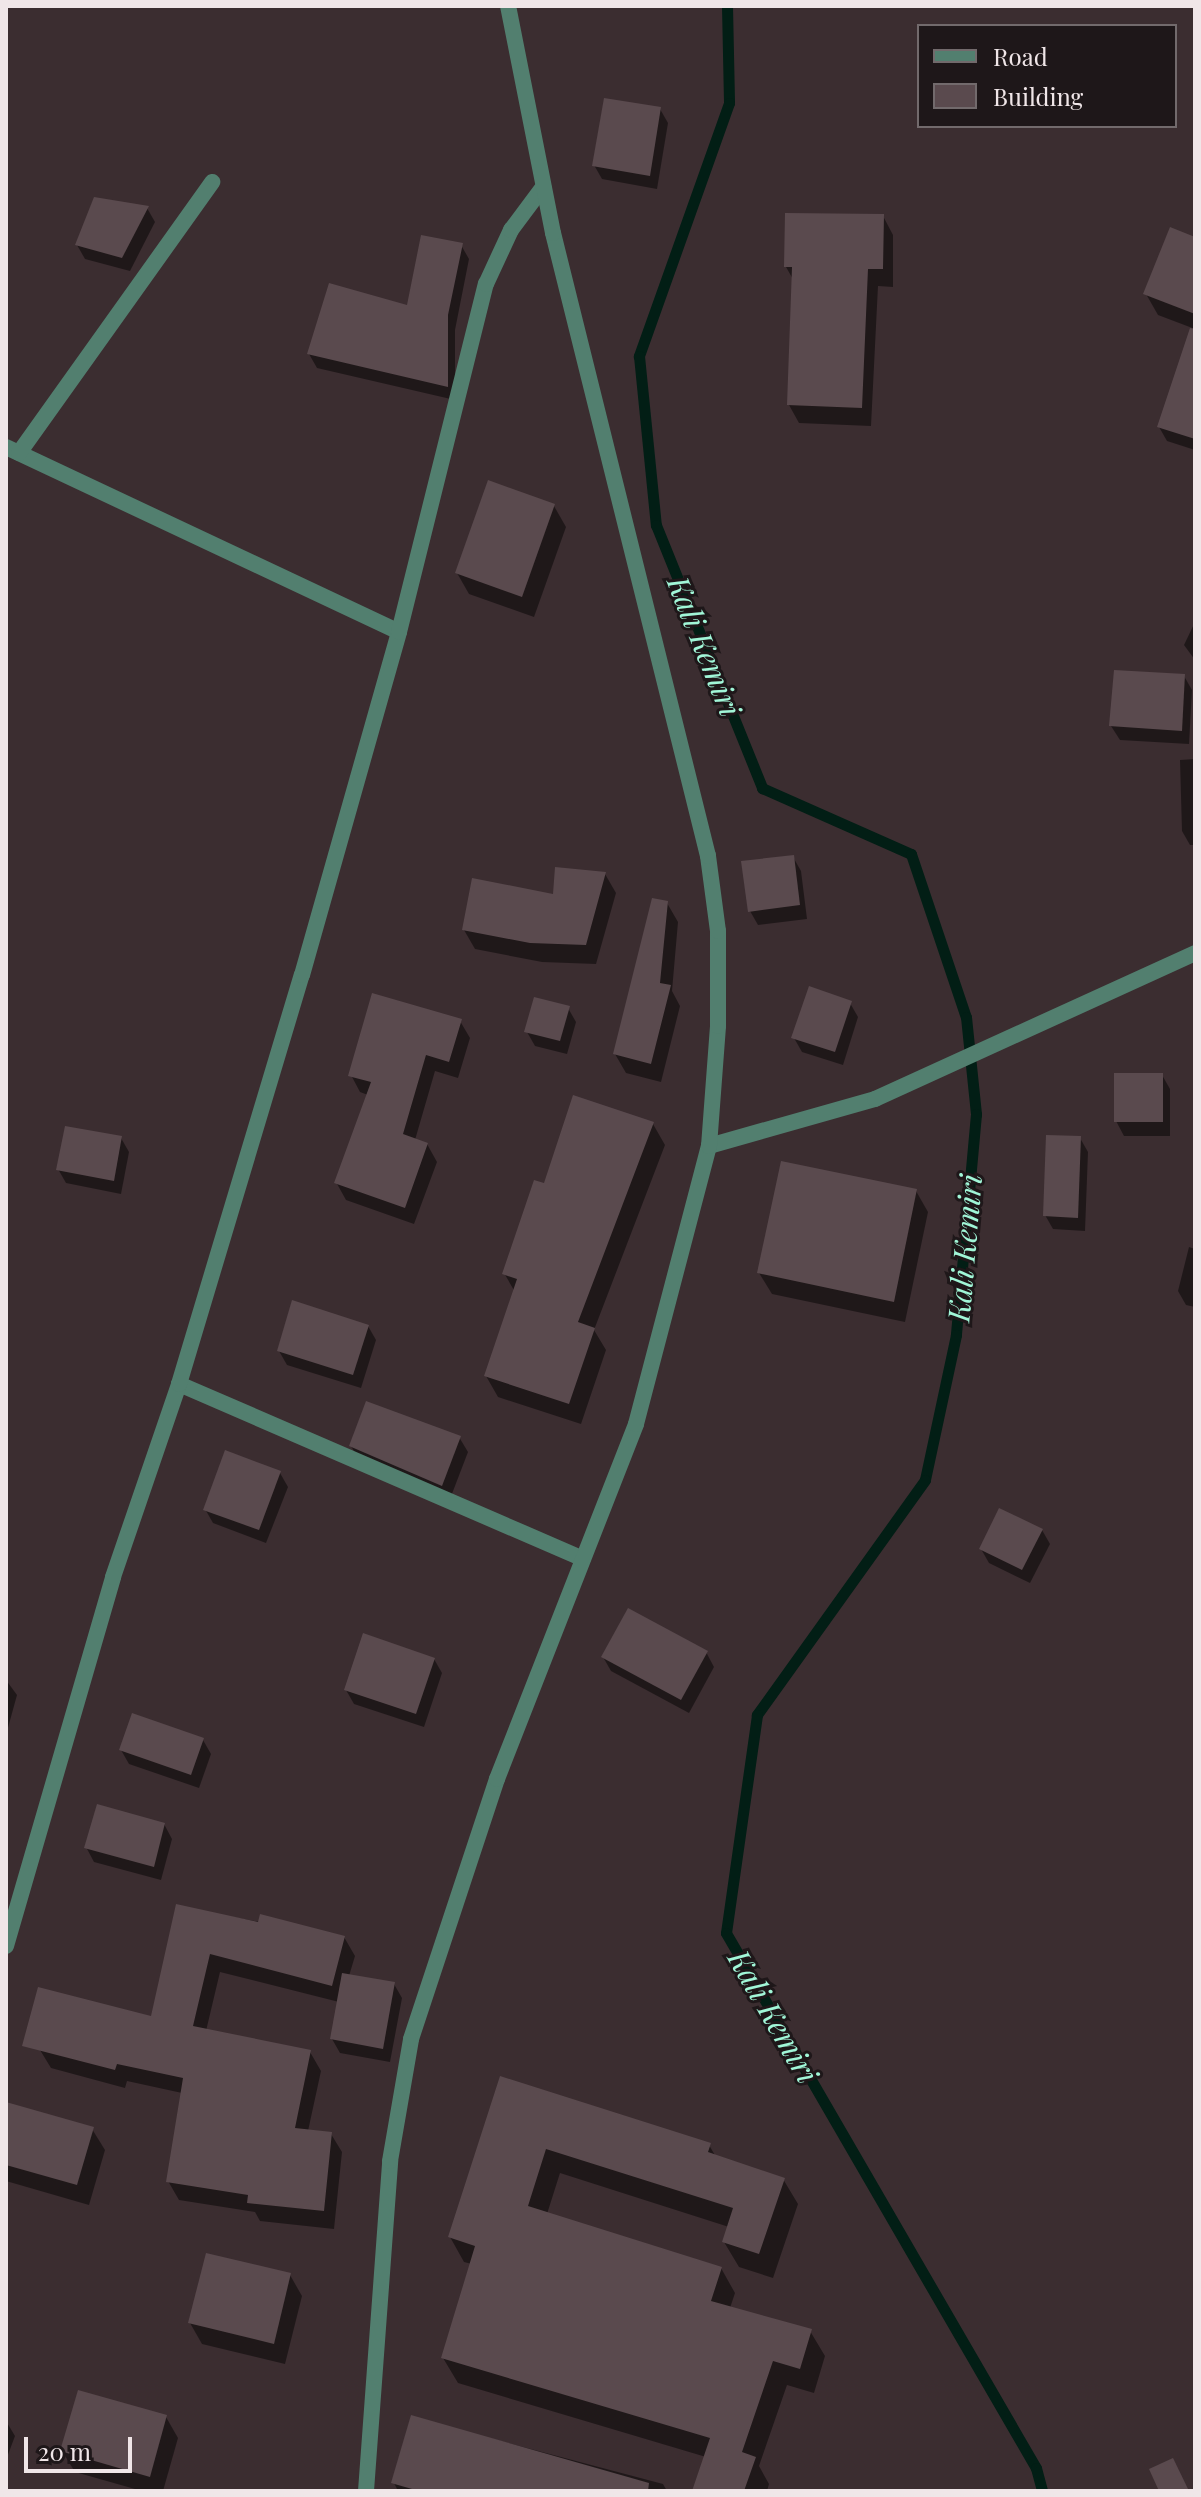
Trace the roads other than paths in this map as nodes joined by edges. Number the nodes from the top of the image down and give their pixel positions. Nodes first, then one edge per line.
1 (508, 6) edge
2 (212, 182) dead end
3 (543, 187) junction
4 (12, 450) edge
5 (399, 632) junction
6 (1195, 953) edge
7 (709, 1146) junction
8 (179, 1384) junction
9 (583, 1559) junction
10 (6, 1946) edge
11 (366, 2491) edge

1 - 3 street
2 - 4 street
3 - 5 street
3 - 7 street
4 - 5 street
5 - 8 street
6 - 7 street
7 - 9 street
8 - 9 street
8 - 10 street
9 - 11 street

